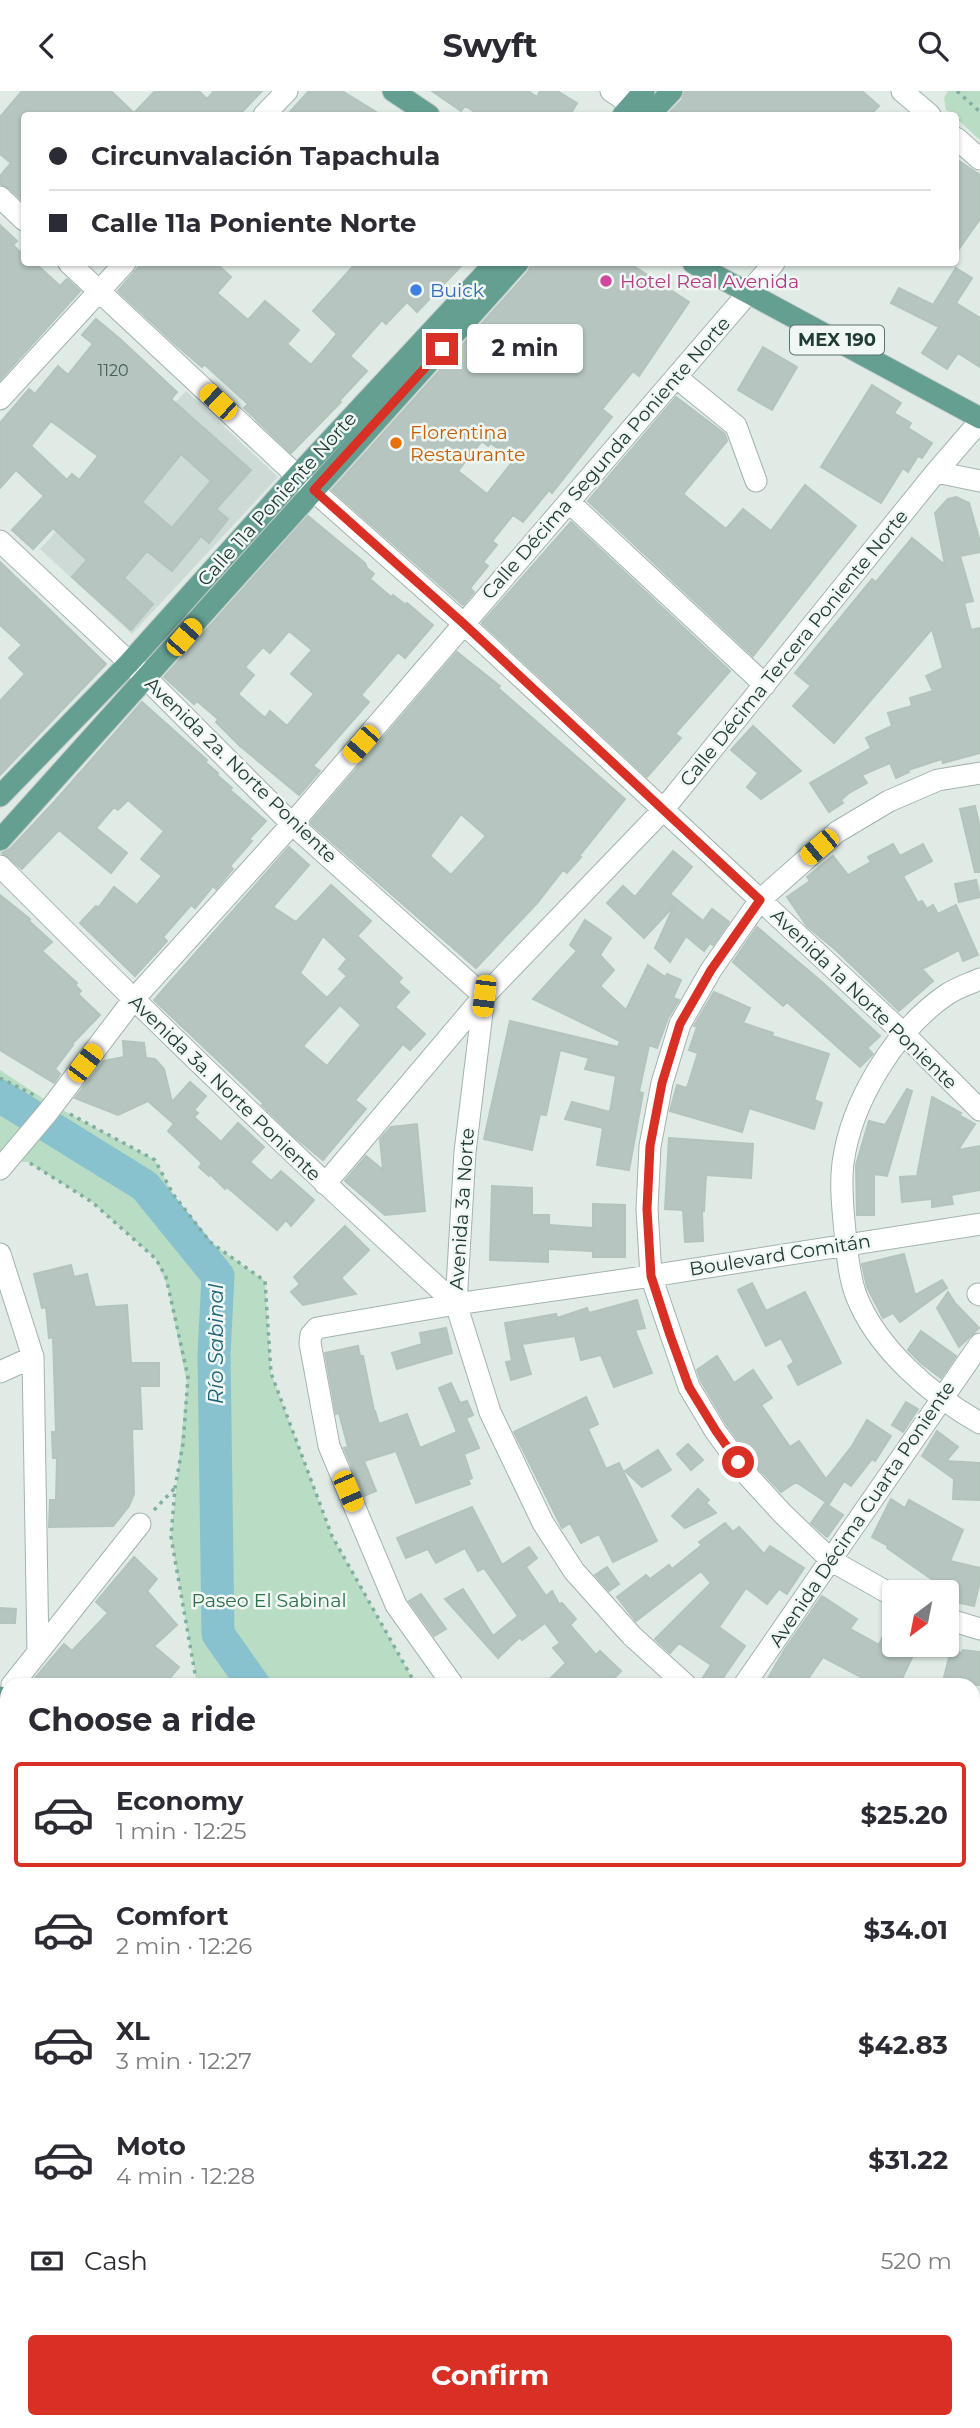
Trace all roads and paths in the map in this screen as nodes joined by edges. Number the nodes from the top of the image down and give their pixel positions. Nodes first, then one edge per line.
1 (287, 91) edge
2 (393, 91) edge
3 (611, 91) edge
4 (671, 91) edge
5 (957, 91) edge
6 (909, 99) edge
7 (637, 107) edge
8 (267, 112) edge
9 (424, 112) edge
10 (926, 112) edge
11 (980, 112) edge
12 (959, 141) edge
13 (980, 159) edge
14 (0, 197) edge
15 (21, 217) edge
16 (72, 266) edge
17 (122, 266) edge
18 (513, 266) edge
19 (699, 266) edge
20 (771, 266) edge
21 (491, 276) edge
22 (98, 291) junction
23 (749, 291) junction
24 (676, 377) junction
25 (0, 399) edge
26 (980, 420) edge
27 (936, 472) junction
28 (297, 476) junction
29 (756, 481) dead end
30 (980, 481) edge
31 (314, 490) junction
32 (569, 502) junction
33 (0, 541) edge
34 (464, 624) junction
35 (129, 663) junction
36 (147, 679) junction
37 (765, 685) junction
38 (980, 773) edge
39 (0, 796) edge
40 (663, 810) junction
41 (292, 824) junction
42 (0, 840) edge
43 (0, 866) edge
44 (760, 900) junction
45 (980, 979) edge
46 (484, 996) junction
47 (133, 1000) junction
48 (903, 1033) junction
49 (0, 1078) edge
50 (50, 1108) junction
51 (980, 1110) edge
52 (4, 1164) edge
53 (325, 1184) junction
54 (980, 1224) edge
55 (846, 1245) junction
56 (0, 1254) edge
57 (651, 1276) junction
58 (456, 1304) junction
59 (980, 1344) edge
60 (33, 1357) junction
61 (0, 1372) edge
62 (940, 1399) junction
63 (980, 1423) edge
64 (175, 1488) junction
65 (140, 1524) joint
66 (832, 1561) junction
67 (882, 1589) edge
68 (959, 1623) edge
69 (980, 1629) edge
70 (38, 1652) junction
71 (18, 1678) edge
72 (196, 1678) edge
73 (412, 1678) edge
74 (448, 1678) edge
75 (678, 1678) edge
76 (749, 1678) edge

1 - 8 street
2 - 9 main road
3 - 7 street
4 - 7 main road
5 - 11 path
6 - 10 street
12 - 13 street
14 - 15 street
16 - 22 street, Avenida 1a Norte Poniente
17 - 22 street
18 - 21 main road, Calle 11a Poniente Norte
19 - 23 main road, MEX 190
20 - 23 street, Calle Décima Segunda Poniente Norte
21 - 28 main road, Calle 11a Poniente Norte
21 - 31 main road, Calle 11a Poniente Norte
22 - 25 street
22 - 28 street, Avenida 1a Norte Poniente
23 - 24 street, Calle Décima Segunda Poniente Norte
23 - 26 main road, MEX 190
24 - 29 street
24 - 32 street, Calle Décima Segunda Poniente Norte
26 - 27 street, Calle Décima Tercera Poniente Norte
27 - 30 street
27 - 37 street, Calle Décima Tercera Poniente Norte
28 - 31 street, Avenida 1a Norte Poniente
28 - 35 main road, Calle 11a Poniente Norte
31 - 34 street, Avenida 1a Norte Poniente
31 - 36 main road, Calle 11a Poniente Norte
32 - 34 street, Calle Décima Segunda Poniente Norte
32 - 37 street
33 - 35 street, Avenida 2a. Norte Poniente
34 - 40 street, Avenida 1a Norte Poniente
34 - 41 street, Calle Décima Segunda Poniente Norte
35 - 36 street, Avenida 2a. Norte Poniente
35 - 39 main road, Calle 11a Poniente Norte
36 - 41 street, Avenida 2a. Norte Poniente
36 - 42 main road, Calle 11a Poniente Norte
37 - 40 street, Calle Décima Tercera Poniente Norte
38 - 44 street
40 - 44 street, Avenida 1a Norte Poniente
40 - 46 street, Calle Décima Tercera Poniente Norte
41 - 46 street, Avenida 2a. Norte Poniente
41 - 47 street, Calle Décima Segunda Poniente Norte
43 - 47 street, Avenida 3a. Norte Poniente
44 - 48 street, Avenida 1a Norte Poniente
44 - 57 street
45 - 48 street
46 - 53 street, Calle Décima Tercera Poniente Norte
46 - 58 street, Avenida 3a Norte
47 - 50 street, Calle Décima Segunda Poniente Norte
47 - 53 street, Avenida 3a. Norte Poniente
48 - 51 street, Avenida 1a Norte Poniente
48 - 55 street
49 - 50 path
50 - 52 street, Calle Décima Segunda Poniente Norte
50 - 73 path
52 - 64 path
53 - 58 street, Avenida 3a. Norte Poniente
54 - 55 street, Boulevard Comitán
55 - 57 street, Boulevard Comitán
55 - 62 street
56 - 60 street
57 - 58 street, Boulevard Comitán
57 - 66 street
58 - 74 street, Boulevard Comitán
58 - 75 street, Avenida 3a Norte
59 - 62 street, Avenida Décima Cuarta Poniente
60 - 61 street
60 - 70 street
62 - 63 street
62 - 66 street, Avenida Décima Cuarta Poniente
64 - 65 path
64 - 72 path
65 - 70 street
66 - 67 street
66 - 76 street, Avenida Décima Cuarta Poniente
68 - 69 street
70 - 71 street

